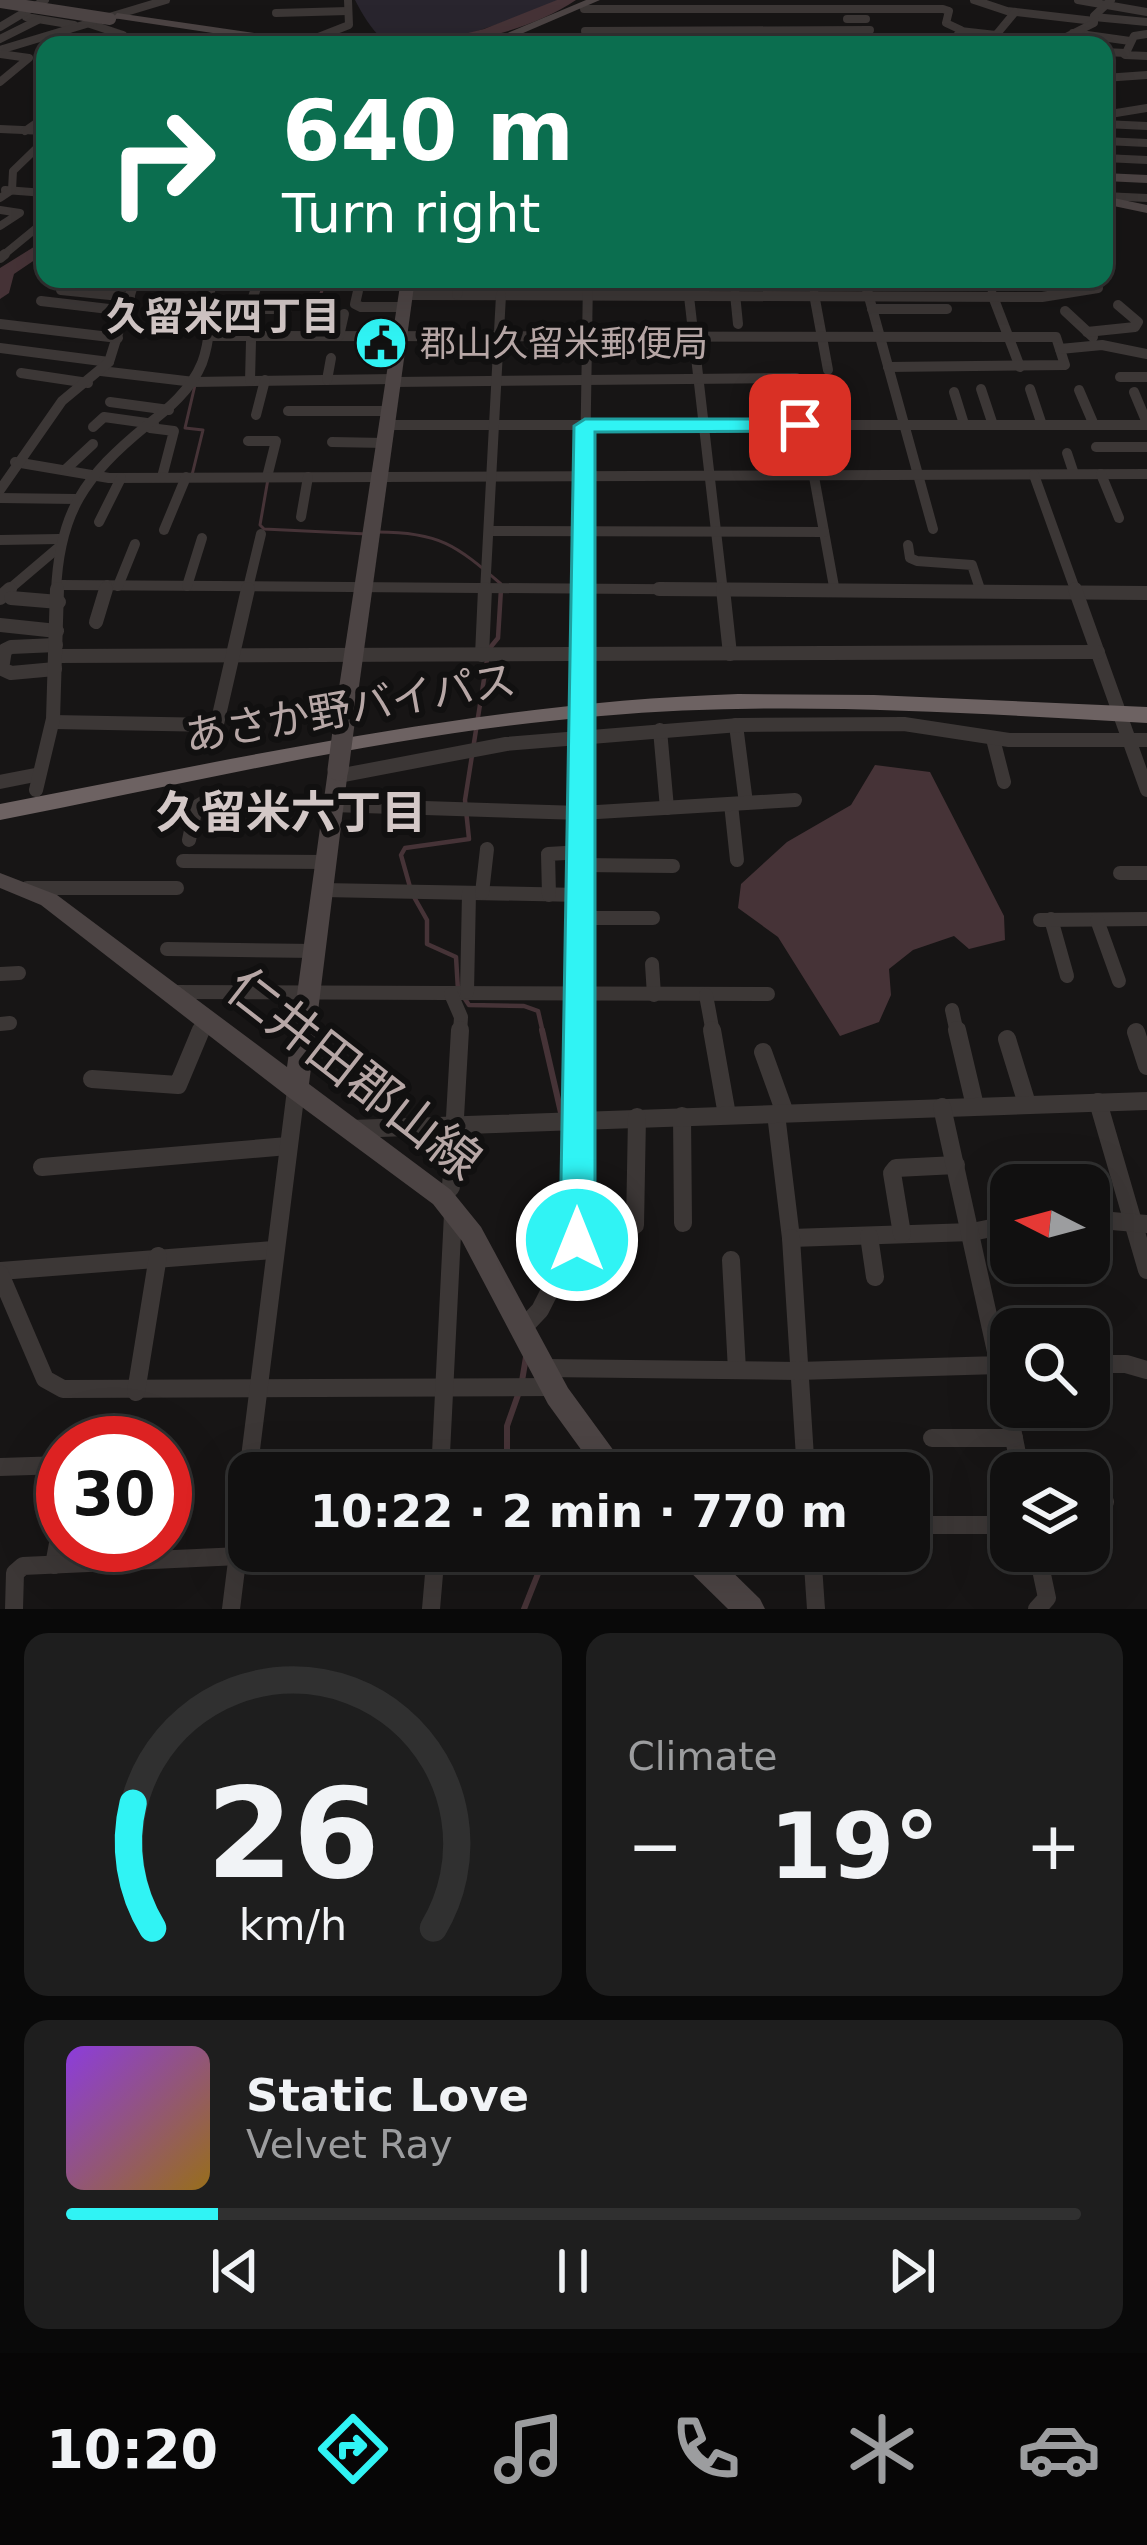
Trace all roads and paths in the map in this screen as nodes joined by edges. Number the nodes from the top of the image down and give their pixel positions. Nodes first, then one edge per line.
1 (12, 0) edge
2 (45, 0) edge
3 (126, 0) edge
4 (166, 0) edge
5 (974, 0) edge
6 (1077, 1) edge
7 (1108, 3) edge
8 (654, 4) edge
9 (724, 4) edge
10 (792, 4) edge
11 (860, 4) edge
12 (0, 5) edge
13 (348, 5) edge
14 (584, 6) edge
15 (148, 7) junction
16 (1015, 12) junction
17 (1147, 12) edge
18 (28, 13) junction
19 (276, 13) dead end
20 (76, 17) dead end
21 (113, 17) junction
22 (1066, 18) junction
23 (847, 19) dead end
24 (866, 19) junction
25 (1094, 19) junction
26 (39, 20) junction
27 (57, 22) junction
28 (1147, 22) edge
29 (2, 25) edge
30 (87, 25) junction
31 (1083, 27) junction
32 (799, 30) junction
33 (1107, 30) dead end
34 (585, 31) junction
35 (657, 31) junction
36 (702, 31) junction
37 (729, 31) junction
38 (960, 32) junction
39 (60, 33) junction
40 (1068, 33) junction
41 (1147, 34) edge
42 (123, 35) dead end
43 (49, 36) edge
44 (69, 36) edge
45 (230, 36) edge
46 (251, 36) edge
47 (327, 36) edge
48 (508, 36) edge
49 (585, 36) edge
50 (657, 36) edge
51 (703, 36) edge
52 (730, 36) edge
53 (801, 36) edge
54 (854, 36) edge
55 (871, 36) edge
56 (957, 36) edge
57 (1064, 36) edge
58 (1091, 36) edge
59 (1113, 39) edge
60 (36, 40) edge
61 (1130, 41) junction
62 (28, 42) junction
63 (36, 45) edge
64 (2, 47) edge
65 (1113, 52) edge
66 (1126, 53) junction
67 (1147, 56) edge
68 (33, 60) dead end
69 (36, 60) edge
70 (1147, 75) edge
71 (1113, 77) edge
72 (0, 82) edge
73 (1147, 108) edge
74 (1113, 114) edge
75 (1113, 118) edge
76 (36, 123) edge
77 (1147, 126) edge
78 (0, 129) edge
79 (25, 131) junction
80 (36, 133) edge
81 (1113, 141) edge
82 (1147, 143) edge
83 (36, 145) edge
84 (1113, 158) edge
85 (1147, 160) edge
86 (0, 170) edge
87 (14, 171) junction
88 (1113, 177) edge
89 (1147, 179) edge
90 (4, 192) edge
91 (36, 192) edge
92 (1147, 198) edge
93 (1113, 200) edge
94 (1113, 202) edge
95 (0, 210) edge
96 (1147, 211) edge
97 (0, 226) edge
98 (36, 228) edge
99 (0, 258) edge
100 (132, 288) edge
101 (210, 288) edge
102 (257, 288) edge
103 (458, 288) edge
104 (523, 288) edge
105 (588, 288) edge
106 (687, 288) edge
107 (807, 288) edge
108 (866, 288) edge
109 (926, 288) edge
110 (983, 288) edge
111 (1009, 288) edge
112 (1071, 288) edge
113 (1094, 288) edge
114 (62, 290) dead end
115 (358, 291) dead end
116 (1076, 292) junction
117 (406, 294) edge
118 (688, 294) junction
119 (734, 294) junction
120 (810, 294) junction
121 (867, 294) junction
122 (928, 294) junction
123 (987, 294) junction
124 (1011, 294) junction
125 (457, 295) junction
126 (501, 295) junction
127 (523, 295) junction
128 (588, 295) junction
129 (130, 297) junction
130 (41, 301) dead end
131 (1118, 305) dead end
132 (287, 309) dead end
133 (872, 309) junction
134 (126, 310) junction
135 (252, 310) junction
136 (947, 310) dead end
137 (1065, 311) dead end
138 (215, 312) dead end
139 (344, 314) dead end
140 (0, 324) edge
141 (738, 324) dead end
142 (1088, 332) junction
143 (251, 335) junction
144 (207, 336) junction
145 (339, 336) junction
146 (400, 336) junction
147 (443, 336) junction
148 (692, 336) junction
149 (821, 336) junction
150 (880, 336) junction
151 (924, 336) junction
152 (967, 336) junction
153 (1008, 336) junction
154 (500, 337) junction
155 (589, 337) junction
156 (118, 338) junction
157 (1101, 345) junction
158 (0, 348) edge
159 (1060, 349) junction
160 (442, 350) dead end
161 (1147, 355) edge
162 (331, 358) dead end
163 (105, 366) junction
164 (888, 367) junction
165 (933, 367) junction
166 (976, 367) junction
167 (1020, 367) junction
168 (828, 370) dead end
169 (21, 373) dead end
170 (1120, 377) dead end
171 (1147, 377) edge
172 (697, 378) junction
173 (250, 380) junction
174 (265, 380) junction
175 (327, 380) junction
176 (394, 380) junction
177 (498, 380) junction
178 (586, 380) junction
179 (194, 382) junction
180 (88, 383) junction
181 (981, 389) dead end
182 (1030, 389) dead end
183 (798, 390) junction
184 (1079, 390) dead end
185 (954, 392) dead end
186 (1134, 392) dead end
187 (836, 399) dead end
188 (110, 401) dead end
189 (170, 410) junction
190 (287, 411) dead end
191 (256, 415) dead end
192 (904, 424) junction
193 (964, 424) junction
194 (993, 424) junction
195 (1147, 424) edge
196 (702, 425) junction
197 (804, 425) junction
198 (1042, 425) junction
199 (1094, 425) junction
200 (1110, 425) junction
201 (152, 426) junction
202 (388, 426) junction
203 (496, 426) junction
204 (585, 426) junction
205 (93, 427) dead end
206 (248, 441) dead end
207 (332, 442) dead end
208 (93, 444) dead end
209 (1096, 447) dead end
210 (1120, 447) junction
211 (1147, 447) edge
212 (1067, 453) dead end
213 (15, 462) junction
214 (65, 470) junction
215 (1147, 473) edge
216 (1074, 474) junction
217 (1101, 474) junction
218 (92, 475) junction
219 (813, 475) junction
220 (916, 475) junction
221 (1034, 475) junction
222 (583, 476) junction
223 (710, 476) junction
224 (186, 477) junction
225 (267, 477) junction
226 (308, 477) junction
227 (380, 477) junction
228 (493, 477) junction
229 (121, 478) junction
230 (161, 478) junction
231 (0, 494) edge
232 (76, 499) junction
233 (301, 517) dead end
234 (1119, 518) dead end
235 (99, 521) dead end
236 (933, 529) dead end
237 (164, 530) dead end
238 (491, 531) junction
239 (582, 531) junction
240 (716, 532) junction
241 (824, 532) junction
242 (262, 534) dead end
243 (202, 538) dead end
244 (0, 540) edge
245 (59, 543) junction
246 (135, 544) dead end
247 (908, 545) dead end
248 (60, 585) junction
249 (113, 585) junction
250 (187, 586) junction
251 (246, 586) junction
252 (364, 587) junction
253 (487, 590) junction
254 (580, 591) junction
255 (722, 592) junction
256 (836, 593) junction
257 (981, 593) junction
258 (1077, 593) junction
259 (1147, 593) edge
260 (6, 598) edge
261 (59, 602) junction
262 (96, 622) dead end
263 (0, 625) edge
264 (56, 650) junction
265 (1098, 652) junction
266 (730, 653) junction
267 (233, 655) junction
268 (353, 655) junction
269 (482, 655) junction
270 (582, 655) junction
271 (1132, 715) edge
272 (52, 722) junction
273 (736, 725) junction
274 (660, 730) junction
275 (579, 733) junction
276 (993, 739) junction
277 (1147, 740) edge
278 (338, 773) junction
279 (0, 782) edge
280 (1004, 782) dead end
281 (36, 783) junction
282 (1147, 790) edge
283 (0, 797) edge
284 (795, 800) dead end
285 (334, 803) junction
286 (738, 803) junction
287 (667, 808) junction
288 (0, 812) edge
289 (581, 813) junction
290 (189, 840) dead end
291 (487, 849) dead end
292 (582, 859) junction
293 (737, 860) dead end
294 (183, 861) dead end
295 (327, 862) junction
296 (673, 866) dead end
297 (1120, 873) dead end
298 (1147, 873) edge
299 (0, 880) edge
300 (27, 888) junction
301 (177, 888) dead end
302 (323, 890) junction
303 (476, 893) junction
304 (548, 895) junction
305 (581, 895) junction
306 (581, 918) junction
307 (653, 918) dead end
308 (1097, 920) junction
309 (1146, 921) edge
310 (167, 949) dead end
311 (315, 951) junction
312 (652, 964) dead end
313 (19, 973) dead end
314 (0, 974) edge
315 (1067, 976) dead end
316 (1119, 980) dead end
317 (310, 990) junction
318 (172, 992) junction
319 (459, 993) junction
320 (768, 994) dead end
321 (580, 995) junction
322 (653, 995) junction
323 (706, 995) junction
324 (952, 1010) dead end
325 (211, 1023) junction
326 (1136, 1032) dead end
327 (1007, 1039) dead end
328 (763, 1052) dead end
329 (1147, 1066) edge
330 (92, 1078) dead end
331 (296, 1090) junction
332 (1147, 1101) edge
333 (1098, 1102) junction
334 (1028, 1104) junction
335 (976, 1106) junction
336 (942, 1107) junction
337 (781, 1113) junction
338 (728, 1115) junction
339 (682, 1116) junction
340 (637, 1117) junction
341 (579, 1118) junction
342 (455, 1122) junction
343 (351, 1129) junction
344 (288, 1146) junction
345 (956, 1165) junction
346 (42, 1167) dead end
347 (448, 1203) junction
348 (1110, 1221) edge
349 (683, 1223) dead end
350 (1140, 1223) edge
351 (635, 1225) dead end
352 (990, 1228) edge
353 (973, 1232) junction
354 (902, 1234) junction
355 (869, 1235) junction
356 (791, 1238) junction
357 (273, 1250) junction
358 (158, 1256) junction
359 (731, 1260) dead end
360 (1147, 1270) edge
361 (0, 1272) edge
362 (875, 1277) dead end
363 (991, 1308) edge
364 (522, 1329) junction
365 (1110, 1364) edge
366 (990, 1365) edge
367 (737, 1370) junction
368 (1147, 1370) edge
369 (798, 1371) junction
370 (549, 1378) junction
371 (444, 1388) junction
372 (256, 1391) junction
373 (136, 1392) junction
374 (1013, 1428) edge
375 (932, 1438) dead end
376 (1014, 1438) junction
377 (249, 1452) edge
378 (441, 1452) edge
379 (600, 1452) edge
380 (804, 1452) edge
381 (1017, 1452) edge
382 (36, 1466) edge
383 (0, 1467) edge
384 (930, 1525) edge
385 (990, 1525) edge
386 (228, 1557) edge
387 (192, 1559) edge
388 (36, 1567) edge
389 (235, 1572) edge
390 (434, 1572) edge
391 (711, 1572) edge
392 (813, 1572) edge
393 (1041, 1572) edge
394 (14, 1609) edge
395 (231, 1609) edge
396 (431, 1609) edge
397 (749, 1609) edge
398 (816, 1609) edge
399 (1037, 1609) edge

1 - 21 street, bridge
2 - 18 street
3 - 15 street
4 - 15 street
5 - 16 street
6 - 7 street
6 - 22 street
7 - 17 street
7 - 25 street
8 - 9 street
8 - 14 street
8 - 35 street
9 - 10 street
9 - 37 street
10 - 11 street
10 - 32 street
11 - 24 street
11 - 38 street
12 - 18 street
12 - 21 street, bridge
13 - 19 street
13 - 47 street
14 - 34 street
14 - 48 street
15 - 21 street
16 - 22 street
16 - 38 street
18 - 26 street
18 - 29 street
20 - 27 street
21 - 30 street
21 - 45 street
21 - 46 street
22 - 25 street
23 - 24 street
24 - 55 street
25 - 28 street
25 - 31 street
26 - 27 street
26 - 64 street
27 - 30 street
30 - 39 street
30 - 42 street
31 - 33 street
31 - 40 street
32 - 37 street
32 - 53 street
32 - 54 street
34 - 35 street
34 - 49 street
35 - 36 street
35 - 50 street
36 - 37 street
36 - 51 street
37 - 52 street
38 - 56 street
39 - 43 street
39 - 44 street
40 - 57 street
40 - 58 street
41 - 61 street
59 - 61 street
60 - 62 street
61 - 66 street
62 - 63 street
62 - 64 street
64 - 72 street
65 - 66 street
66 - 67 street
68 - 69 street
70 - 71 street
73 - 74 street
75 - 77 street
76 - 79 street
78 - 79 street
79 - 80 street
81 - 82 street
83 - 87 street
84 - 85 street
86 - 87 street
87 - 90 street
88 - 89 street
90 - 91 street
92 - 93 street
94 - 96 street
95 - 97 street
98 - 99 street
100 - 129 street
101 - 144 street
102 - 135 street
103 - 125 street
104 - 127 street
105 - 128 street
106 - 118 street
107 - 120 street
108 - 121 street
109 - 122 street
110 - 123 street
111 - 124 street
112 - 116 street
113 - 116 street
114 - 129 street
115 - 117 street
116 - 124 street
117 - 125 street
117 - 146 street
118 - 119 street
118 - 128 street
118 - 148 street
119 - 120 street
119 - 141 street
120 - 121 street
120 - 149 street
121 - 122 street
121 - 133 street
122 - 123 street
123 - 124 street
123 - 153 street
125 - 126 street
126 - 127 street
126 - 154 street
127 - 128 street
128 - 155 street
129 - 134 street
130 - 134 street
131 - 142 street
132 - 135 street
133 - 136 street
133 - 150 street
134 - 156 street
135 - 138 street
135 - 143 street
137 - 142 street
139 - 145 street
140 - 156 street
142 - 157 street
143 - 144 street
143 - 145 street
143 - 173 street
144 - 179 street
145 - 146 street
146 - 147 street
146 - 176 street
147 - 154 street
147 - 160 street
148 - 149 street
148 - 155 street
148 - 172 street
149 - 150 street
149 - 168 street
150 - 151 street
150 - 164 street
151 - 152 street
151 - 165 street
152 - 153 street
152 - 166 street
153 - 159 street
153 - 167 street
154 - 155 street
154 - 177 street
155 - 178 street
156 - 163 street
157 - 159 street
157 - 161 street
158 - 163 street
159 - 167 street
162 - 175 street
163 - 179 street
163 - 180 street
164 - 165 street
164 - 192 street
165 - 166 street
166 - 167 street
169 - 180 street
170 - 171 street
172 - 178 street
172 - 183 street
172 - 196 street
173 - 174 street
173 - 179 street
174 - 175 street
174 - 191 street
175 - 176 street
176 - 177 street
176 - 202 street
177 - 178 street
177 - 203 street
178 - 204 street
179 - 189 street
180 - 213 street
181 - 194 street
182 - 198 street
183 - 187 street
183 - 197 street
184 - 199 street
185 - 193 street
186 - 195 street
188 - 189 street
189 - 201 street
190 - 202 street
192 - 193 street
192 - 197 street
192 - 220 street
193 - 194 street
194 - 198 street
195 - 200 street
196 - 197 street
196 - 204 street
196 - 223 street
197 - 219 street
198 - 199 street
199 - 200 street
200 - 210 street
201 - 205 street
201 - 218 street
201 - 230 street
202 - 203 street
202 - 207 street
202 - 227 street
203 - 204 street
203 - 228 street
204 - 222 street
206 - 225 street
208 - 214 street
209 - 210 street
210 - 211 street
212 - 216 street
213 - 214 street
213 - 231 street
214 - 218 street
215 - 217 street
216 - 217 street
216 - 221 street
217 - 234 street
218 - 229 street
218 - 232 street
219 - 220 street
219 - 223 street
219 - 241 street
220 - 221 street
220 - 236 street
221 - 258 street
222 - 223 street
222 - 228 street
222 - 239 street
223 - 240 street
224 - 225 street
224 - 230 street
224 - 237 street
225 - 226 street
226 - 227 street
226 - 233 street
227 - 228 street
227 - 252 street
228 - 238 street
229 - 230 street
229 - 235 street
231 - 232 street
232 - 245 street
238 - 239 street
238 - 253 street
239 - 240 street
239 - 254 street
240 - 241 street
240 - 255 street
241 - 256 street
242 - 251 street
243 - 250 street
244 - 245 street
245 - 248 street
245 - 260 street
246 - 249 street
247 - 257 street
248 - 249 street
248 - 261 street
249 - 250 street
249 - 262 street
250 - 251 street
251 - 252 street
251 - 267 street
252 - 253 street
252 - 268 street
253 - 254 street
253 - 269 street
254 - 255 street
254 - 270 street
255 - 256 street
255 - 266 street
256 - 257 street
257 - 258 street
258 - 259 street
258 - 265 street
260 - 261 street
261 - 264 street
263 - 264 street
264 - 267 street
264 - 272 street
265 - 266 street
265 - 271 street
266 - 270 street
267 - 268 street
267 - 272 street
268 - 269 street
268 - 278 street, bridge
269 - 270 street
270 - 275 street, bridge
271 - 276 street
271 - 277 street
271 - 281 highway, あさか野バイパス
271 - 282 street
271 - 288 highway, あさか野バイパス
272 - 281 street
273 - 274 street
273 - 276 street
273 - 286 street
274 - 275 street
274 - 287 street
275 - 278 street
275 - 289 street
276 - 280 street
278 - 285 street
279 - 281 street
281 - 283 highway, あさか野バイパス
284 - 286 street
285 - 289 street
285 - 290 street
285 - 295 street
286 - 287 street
286 - 293 street
287 - 289 street
289 - 292 street
291 - 303 street
292 - 296 street
292 - 304 street
292 - 305 street
294 - 295 street
295 - 302 street
297 - 298 street
299 - 300 street, 仁井田郡山線
300 - 301 street
300 - 318 street, 仁井田郡山線
302 - 303 street
302 - 311 street
303 - 304 street
303 - 319 street
304 - 305 street
305 - 306 street
306 - 307 street
306 - 321 street
308 - 309 street
308 - 315 street
308 - 316 street
310 - 311 street
311 - 317 street
312 - 322 street
313 - 314 street
317 - 318 street
317 - 319 street
317 - 331 street
318 - 325 street, 仁井田郡山線
319 - 321 street
319 - 342 street
320 - 323 street
321 - 322 street
321 - 341 street
322 - 323 street
323 - 338 street
324 - 335 street
325 - 330 street
325 - 331 street, 仁井田郡山線
326 - 329 street
327 - 334 street
328 - 337 street
331 - 343 street, 仁井田郡山線
331 - 344 street
332 - 333 street
333 - 334 street
333 - 350 street
334 - 335 street
335 - 336 street
336 - 337 street
336 - 345 street
337 - 338 street
337 - 356 street
338 - 339 street
339 - 340 street
339 - 349 street
340 - 341 street
340 - 351 street
341 - 342 street
341 - 364 street
342 - 343 street
342 - 347 street
343 - 347 street, 仁井田郡山線
344 - 346 street
344 - 357 street
345 - 353 street
345 - 354 street
347 - 364 street, 仁井田郡山線
347 - 371 street
348 - 350 street
350 - 360 street
352 - 353 street
353 - 354 street
353 - 363 street
354 - 355 street
355 - 356 street
355 - 362 street
356 - 369 street
357 - 358 street
357 - 372 street
358 - 361 street
358 - 373 street
359 - 367 street
361 - 373 street
364 - 370 street, 仁井田郡山線
365 - 368 street
366 - 369 street
367 - 369 street
367 - 370 street
369 - 380 street
370 - 371 street
370 - 379 street, 仁井田郡山線
371 - 372 street
371 - 378 street
372 - 373 street
372 - 377 street
374 - 376 street
375 - 376 street
376 - 381 street
382 - 383 street
384 - 385 street
386 - 387 street
388 - 394 street
389 - 395 street
390 - 396 street
391 - 397 street
392 - 398 street
393 - 399 street

